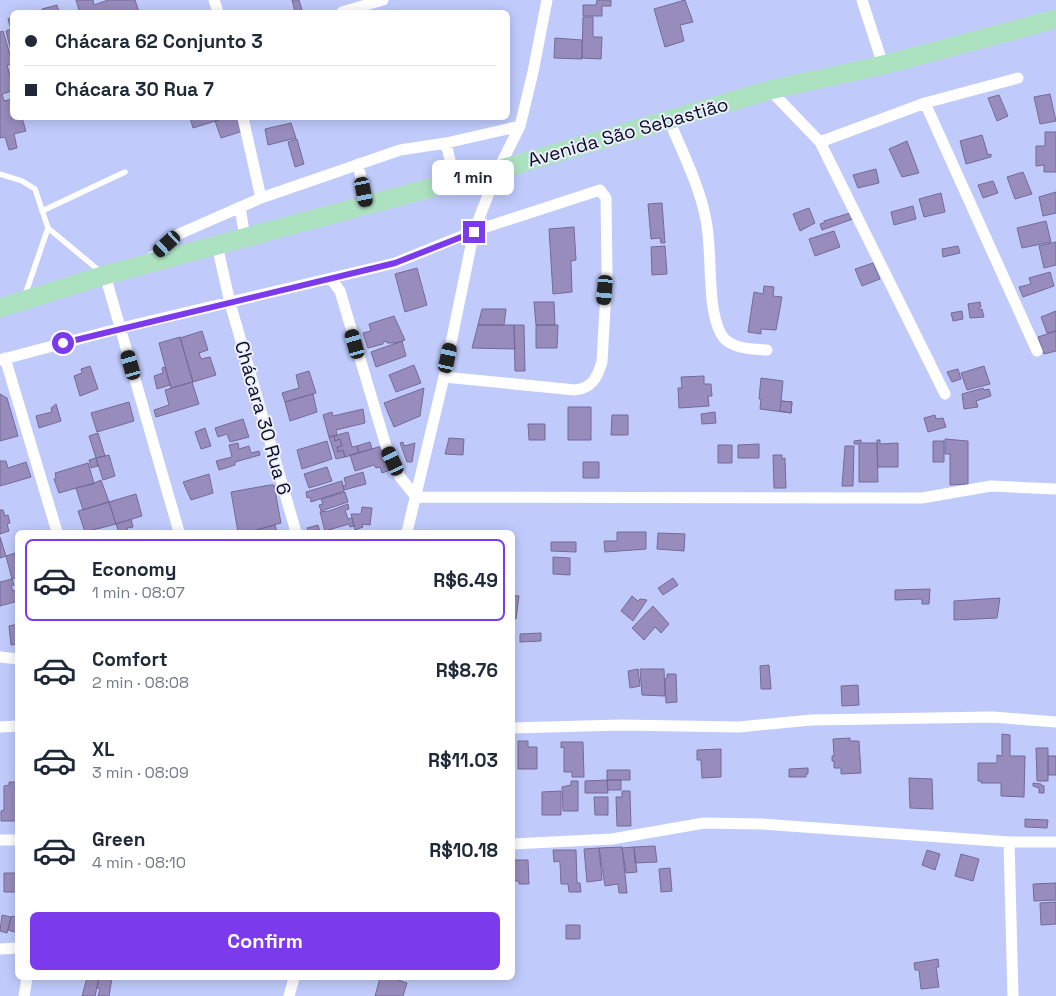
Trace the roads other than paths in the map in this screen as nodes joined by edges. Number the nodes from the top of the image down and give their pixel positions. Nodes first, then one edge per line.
1 (383, 0) edge
2 (547, 0) edge
3 (862, 0) edge
4 (349, 10) edge
5 (1056, 19) edge
6 (883, 65) junction
7 (1018, 78) dead end
8 (770, 90) junction
9 (925, 103) junction
10 (243, 120) edge
11 (669, 120) junction
12 (520, 126) junction
13 (820, 142) junction
14 (446, 143) junction
15 (358, 164) junction
16 (498, 170) junction
17 (125, 172) dead end
18 (0, 174) edge
19 (455, 182) junction
20 (261, 198) junction
21 (367, 206) junction
22 (240, 207) junction
23 (42, 211) junction
24 (48, 228) junction
25 (474, 232) junction
26 (245, 238) junction
27 (217, 245) junction
28 (143, 265) junction
29 (105, 275) junction
30 (331, 279) junction
31 (23, 300) junction
32 (230, 303) junction
33 (0, 308) edge
34 (121, 328) junction
35 (767, 350) dead end
36 (1037, 351) dead end
37 (2, 359) edge
38 (444, 376) junction
39 (945, 394) dead end
40 (1056, 489) edge
41 (416, 497) junction
42 (56, 530) edge
43 (178, 530) edge
44 (295, 530) edge
45 (408, 530) edge
46 (0, 657) edge
47 (15, 658) edge
48 (1056, 722) edge
49 (15, 726) edge
50 (0, 727) edge
51 (515, 728) edge
52 (0, 840) edge
53 (15, 840) edge
54 (1009, 842) junction
55 (1056, 842) edge
56 (515, 844) edge
57 (15, 948) edge
58 (0, 949) edge
59 (27, 980) edge
60 (293, 980) edge
61 (24, 996) edge
62 (289, 996) edge
63 (1013, 996) edge

1 - 4 street
2 - 12 street
3 - 6 street
5 - 6 main road, Avenida São Sebastião
6 - 8 main road, Avenida São Sebastião
7 - 9 street
8 - 11 main road, Avenida São Sebastião
8 - 13 street
9 - 13 street
9 - 36 street
10 - 20 street
11 - 16 main road, Avenida São Sebastião
11 - 35 street
12 - 14 street
12 - 16 street
13 - 39 street
14 - 15 street
14 - 19 street
15 - 20 street
15 - 21 street
16 - 19 main road, Avenida São Sebastião
16 - 25 street
17 - 23 lane
18 - 23 lane
19 - 21 main road, Avenida São Sebastião
20 - 22 street
21 - 26 main road, Avenida São Sebastião
22 - 26 street
22 - 28 street
23 - 24 lane
24 - 29 lane
24 - 31 lane
25 - 30 street
25 - 38 street
25 - 38 street
26 - 27 main road, Avenida São Sebastião
27 - 28 main road, Avenida São Sebastião
27 - 32 street, Chácara 30 Rua 6
28 - 29 main road, Avenida São Sebastião
29 - 31 main road, Avenida São Sebastião
29 - 34 street
30 - 32 street
30 - 41 street
31 - 33 main road, Avenida São Sebastião
32 - 34 street
32 - 44 street, Chácara 30 Rua 6
34 - 37 street
34 - 43 street
37 - 42 street
38 - 41 street
40 - 41 street
41 - 45 street
46 - 47 street
48 - 51 street
49 - 50 street
52 - 53 street
54 - 55 street
54 - 56 street
54 - 63 street
57 - 58 street
59 - 61 street
60 - 62 street

